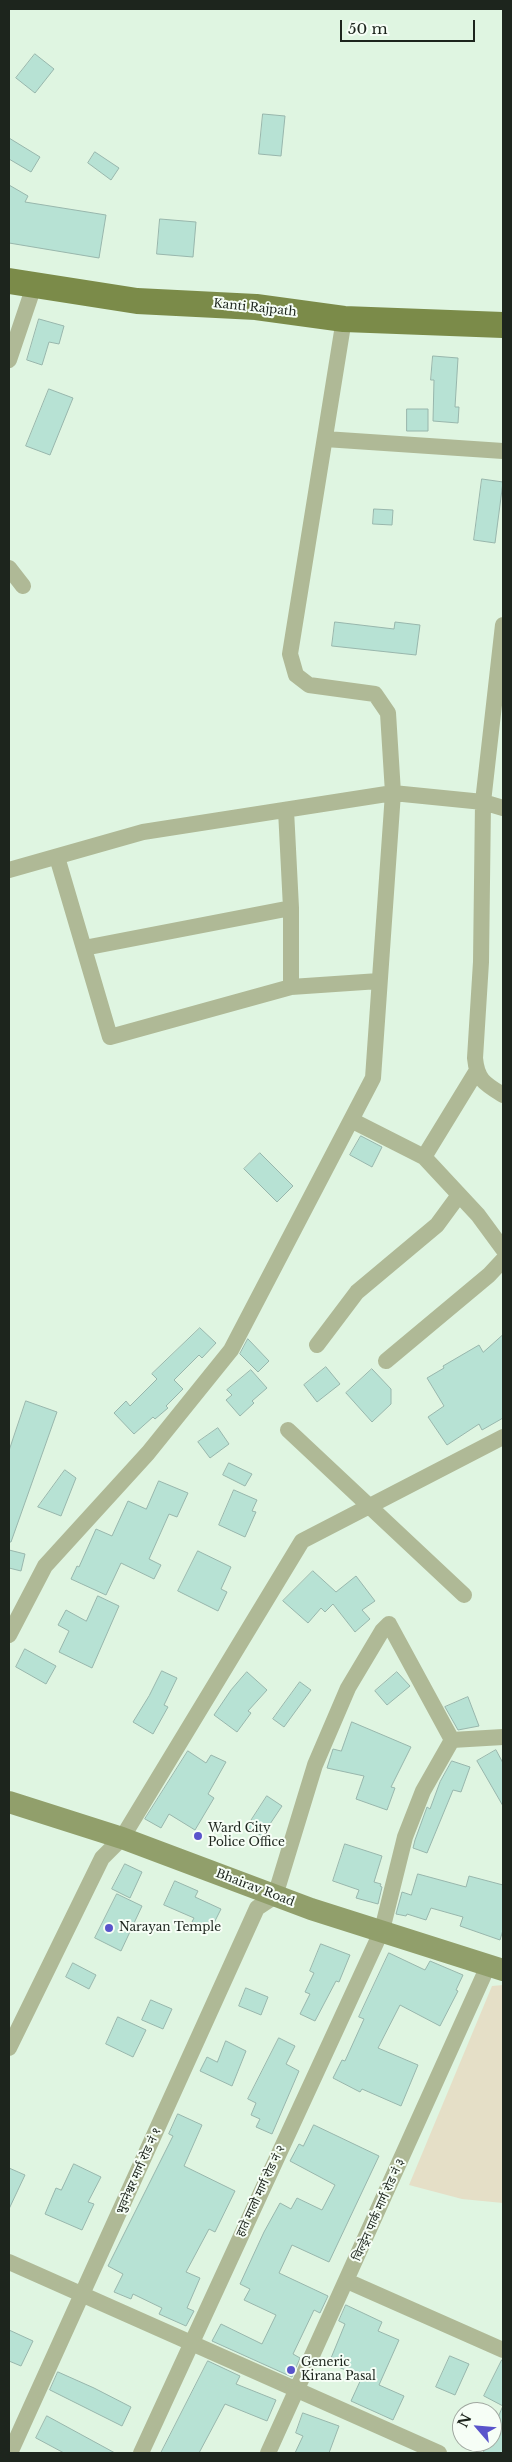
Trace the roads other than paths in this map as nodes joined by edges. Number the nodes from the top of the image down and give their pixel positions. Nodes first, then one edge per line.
1 (21, 283) edge
2 (344, 319) junction
3 (503, 326) edge
4 (9, 360) edge
5 (325, 439) junction
6 (503, 451) edge
7 (9, 568) edge
8 (23, 586) dead end
9 (503, 625) edge
10 (393, 793) junction
11 (483, 802) junction
12 (503, 808) edge
13 (286, 810) junction
14 (57, 857) junction
15 (9, 870) edge
16 (292, 908) junction
17 (84, 948) junction
18 (378, 981) junction
19 (291, 988) junction
20 (476, 1072) junction
21 (503, 1095) edge
22 (351, 1120) junction
23 (424, 1157) junction
24 (459, 1195) junction
25 (503, 1249) edge
26 (503, 1260) edge
27 (317, 1345) dead end
28 (386, 1361) dead end
29 (288, 1430) dead end
30 (503, 1437) edge
31 (371, 1505) junction
32 (464, 1594) dead end
33 (9, 1634) edge
34 (503, 1737) edge
35 (452, 1740) junction
36 (9, 1802) edge
37 (122, 1838) junction
38 (275, 1896) junction
39 (382, 1930) junction
40 (496, 1968) edge
41 (9, 2048) edge
42 (9, 2262) edge
43 (346, 2281) junction
44 (83, 2295) junction
45 (190, 2343) junction
46 (503, 2350) edge
47 (297, 2390) junction
48 (406, 2447) edge
49 (10, 2453) edge
50 (141, 2453) edge
51 (268, 2453) edge
52 (439, 2453) edge

1 - 2 main road, Kanti Rajpath
1 - 4 street
2 - 3 main road, Kanti Rajpath
2 - 5 street
5 - 6 street
5 - 10 street
7 - 8 street
9 - 11 street
10 - 11 street
10 - 13 street
10 - 18 street
11 - 12 street
11 - 20 street
13 - 14 street
13 - 16 street
14 - 15 street
14 - 17 street
16 - 17 street
16 - 19 street
17 - 19 street
18 - 19 street
18 - 22 street
20 - 21 street
20 - 23 street
22 - 23 street
22 - 33 street
23 - 24 street
24 - 25 street
24 - 27 street
26 - 28 street
29 - 31 street
30 - 31 street
31 - 32 street
31 - 37 street
34 - 35 street
35 - 38 street
35 - 39 street, हाते मालो मार्ग रोड नं २
36 - 37 main road, Bhairav Road
37 - 38 main road, Bhairav Road
37 - 41 street
38 - 39 main road, Bhairav Road
38 - 44 street, भुवनेश्वर मार्ग रोड नं १
39 - 40 main road, Bhairav Road
39 - 45 street, हाते मालो मार्ग रोड नं २
40 - 43 street, चिल्ड्रेन पार्क मार्ग रोड नं ३
42 - 44 street
43 - 46 street
43 - 47 street, चिल्ड्रेन पार्क मार्ग रोड नं ३
44 - 45 street
44 - 49 street, भुवनेश्वर मार्ग रोड नं १
45 - 47 street
45 - 50 street, हाते मालो मार्ग रोड नं २
47 - 48 street
47 - 51 street, चिल्ड्रेन पार्क मार्ग रोड नं ३
48 - 52 street

